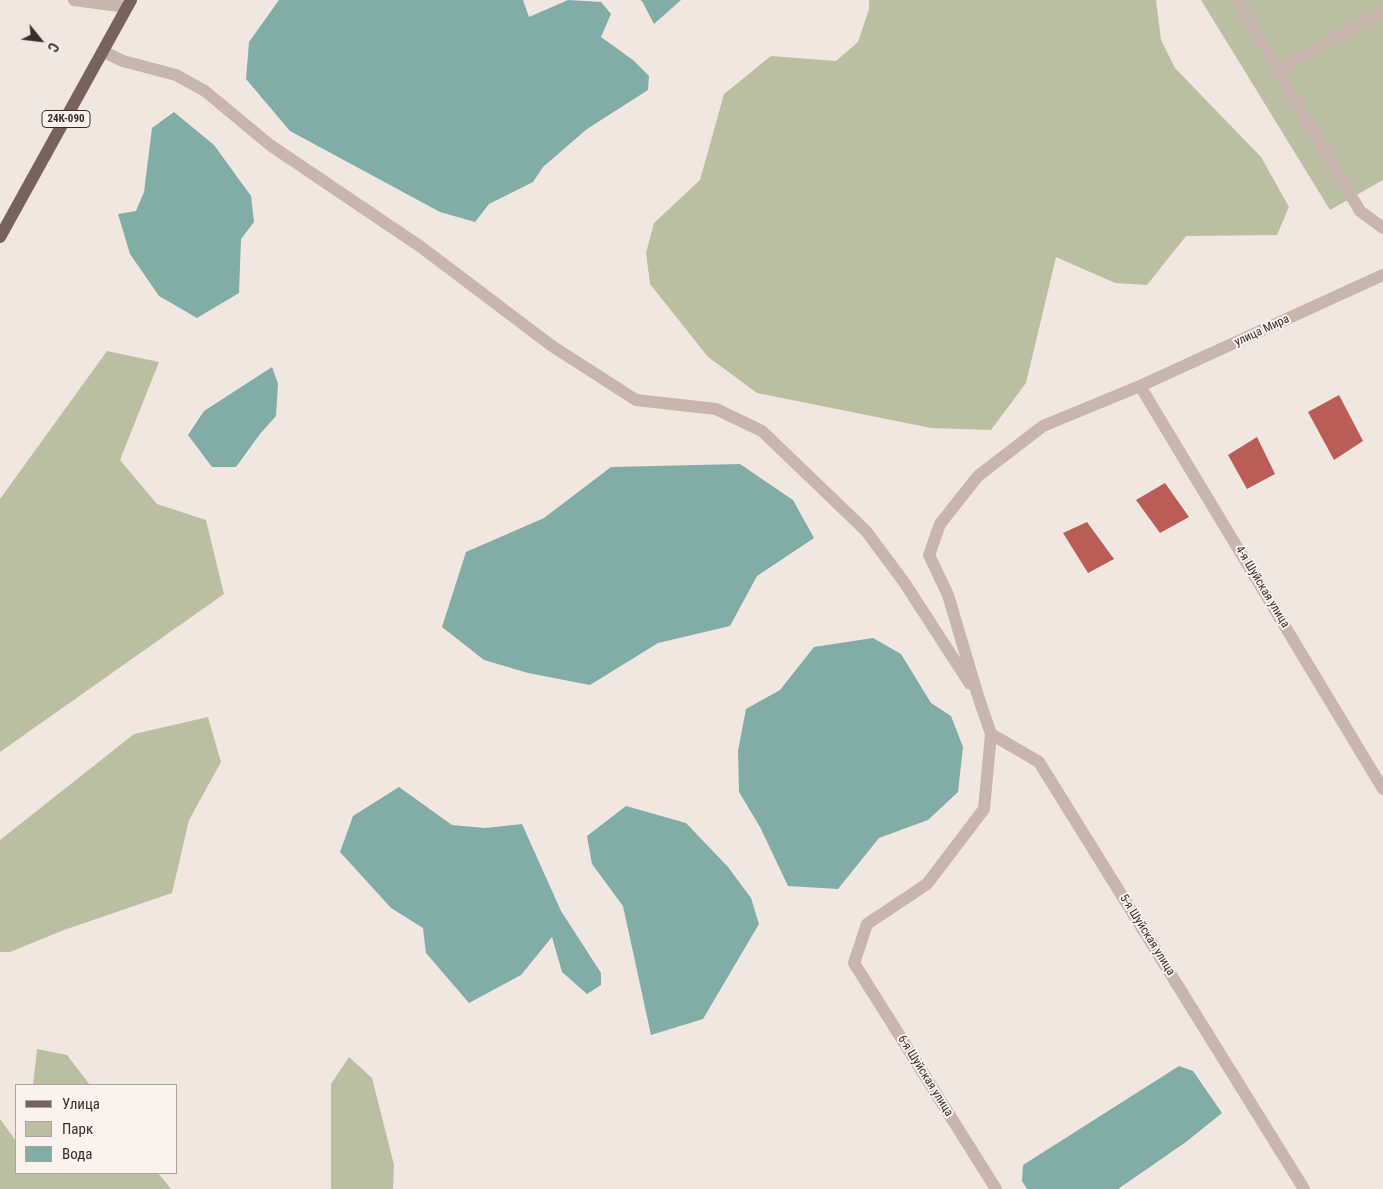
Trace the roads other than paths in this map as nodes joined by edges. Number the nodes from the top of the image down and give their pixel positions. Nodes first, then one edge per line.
1 (74, 0) edge
2 (1236, 0) edge
3 (129, 4) edge
4 (1383, 12) edge
5 (104, 52) junction
6 (1277, 70) junction
7 (1383, 228) edge
8 (0, 237) edge
9 (1383, 275) edge
10 (1140, 386) junction
11 (978, 696) junction
12 (991, 734) junction
13 (1383, 789) edge
14 (996, 1189) edge
15 (1304, 1189) edge

1 - 3 street
2 - 6 street
3 - 5 main road, 24К-090
4 - 6 street
5 - 8 main road, 24К-090
5 - 11 street
6 - 7 street
9 - 10 street, улица Мира
10 - 11 street, улица Мира
10 - 13 street, 4-я Шуйская улица
11 - 12 street
12 - 14 street, 6-я Шуйская улица
12 - 15 street, 5-я Шуйская улица

